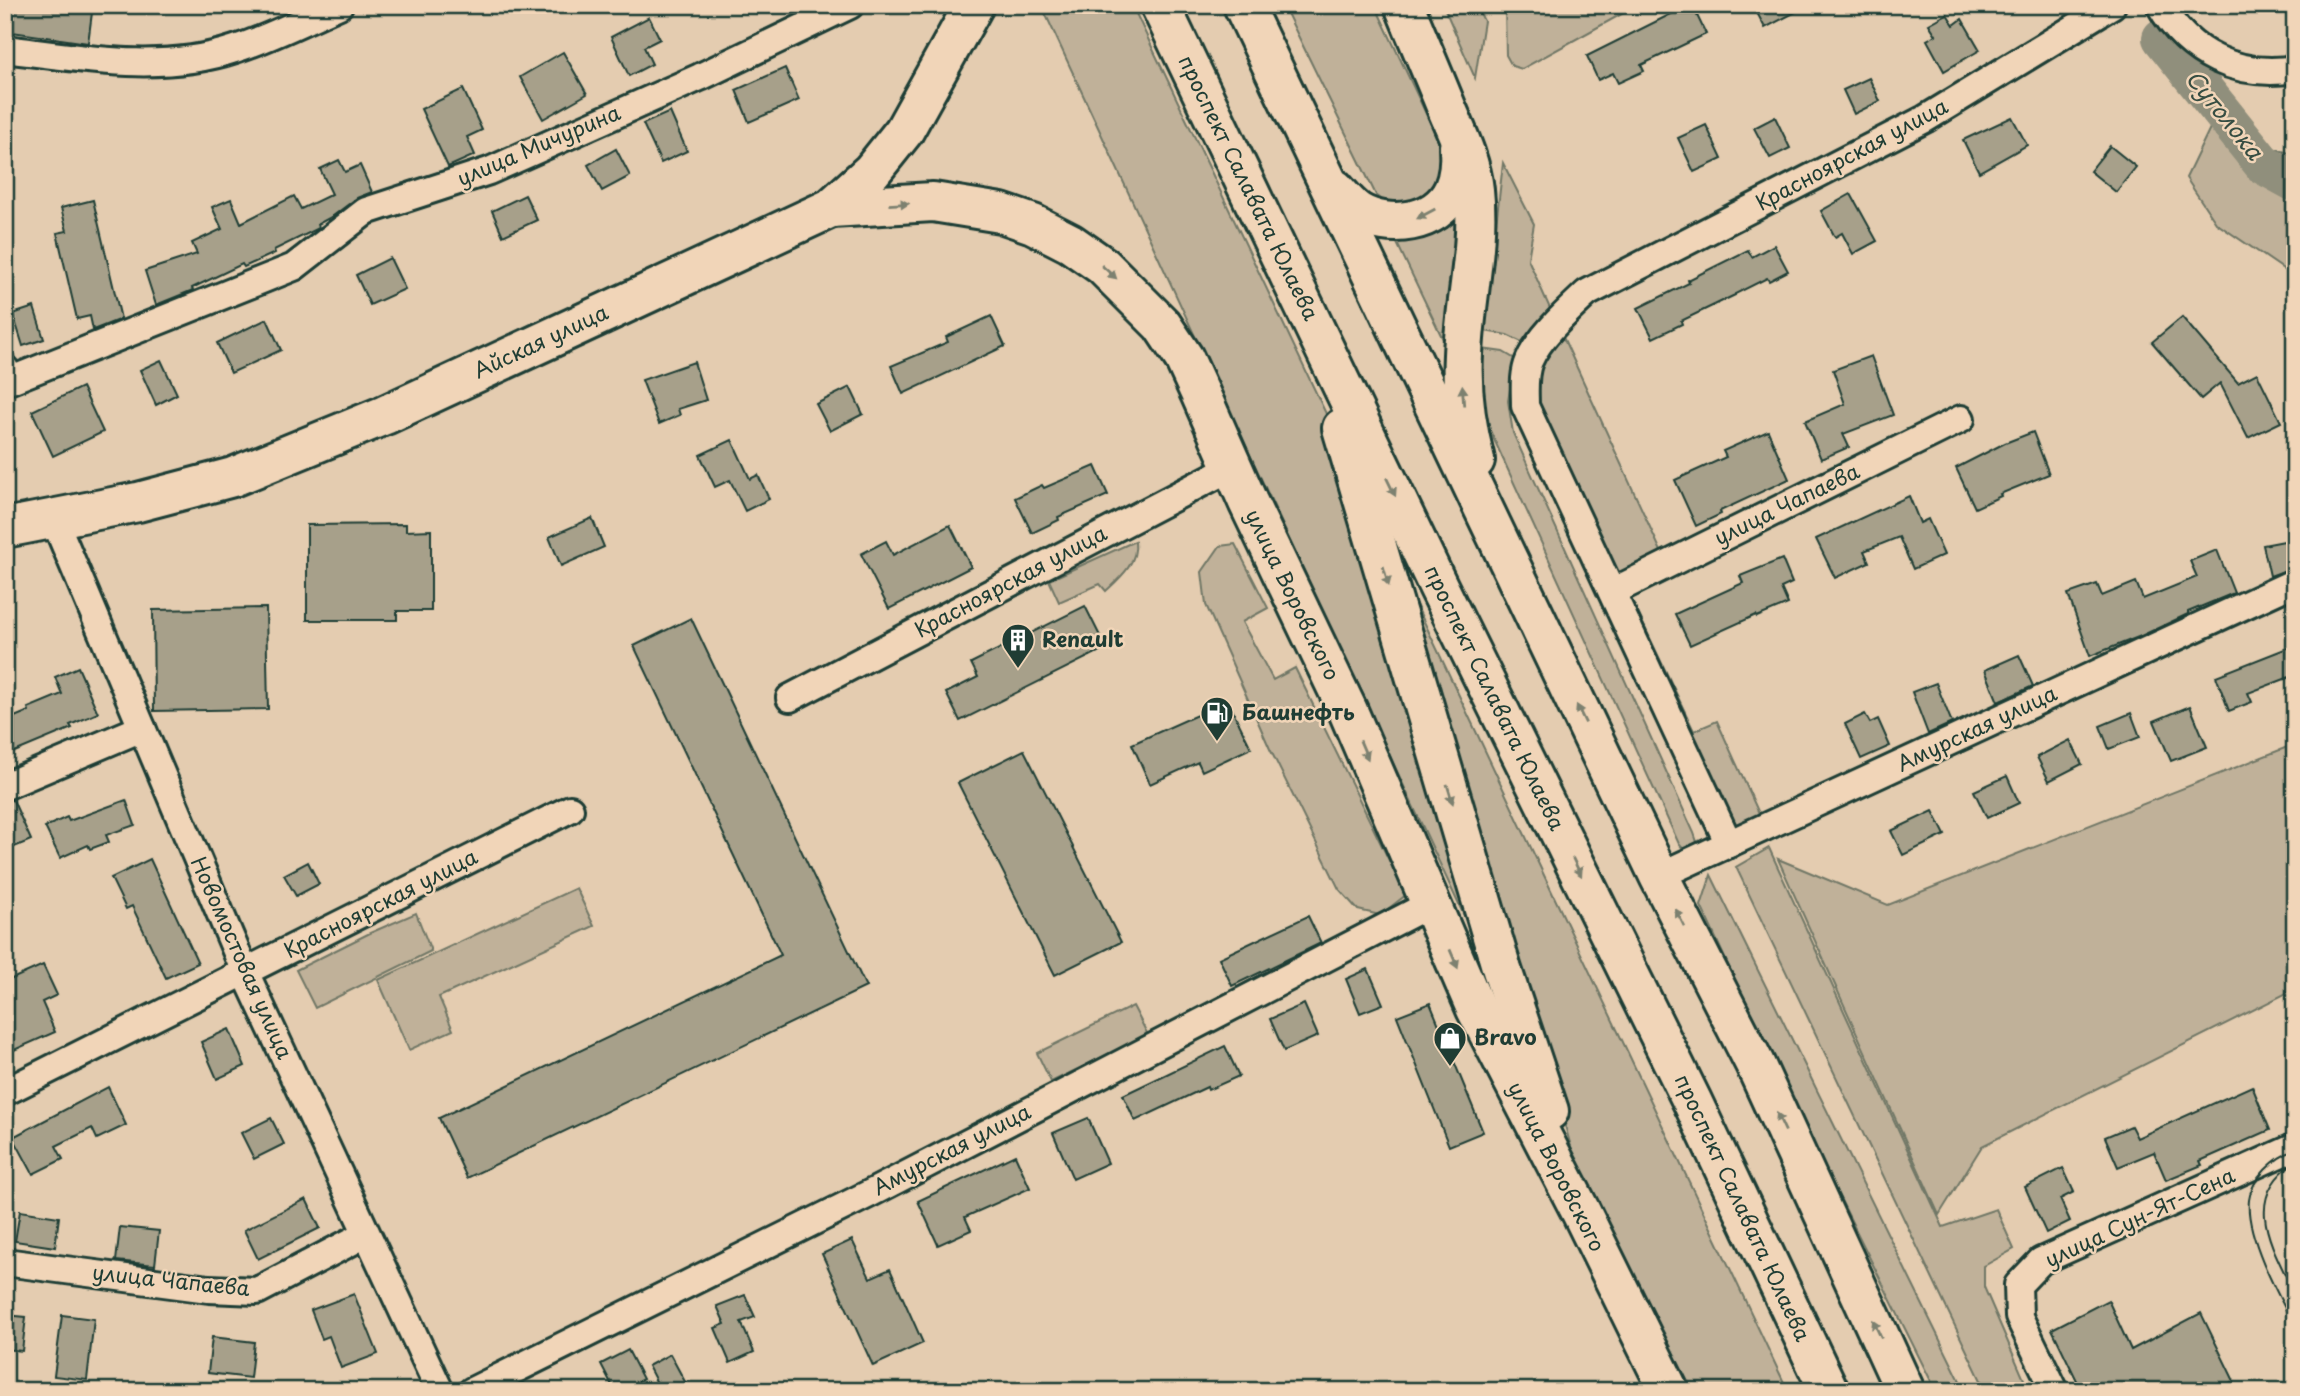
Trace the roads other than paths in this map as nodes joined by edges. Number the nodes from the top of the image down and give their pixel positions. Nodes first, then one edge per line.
1 (339, 5) edge
2 (850, 5) edge
3 (974, 5) edge
4 (1160, 5) edge
5 (1243, 5) edge
6 (1404, 5) edge
7 (2112, 5) edge
8 (2160, 5) edge
9 (5, 49) edge
10 (2295, 69) edge
11 (1458, 135) junction
12 (1326, 180) junction
13 (831, 208) junction
14 (1291, 277) junction
15 (5, 369) edge
16 (1961, 419) dead end
17 (1232, 467) junction
18 (54, 519) junction
19 (5, 528) edge
20 (1494, 533) junction
21 (2295, 582) edge
22 (1612, 592) junction
23 (790, 698) dead end
24 (142, 729) junction
25 (5, 786) edge
26 (570, 809) dead end
27 (1729, 844) junction
28 (1659, 876) junction
29 (1430, 904) junction
30 (245, 972) junction
31 (5, 1092) edge
32 (2295, 1147) edge
33 (1581, 1212) junction
34 (366, 1234) junction
35 (5, 1262) edge
36 (440, 1391) edge
37 (472, 1391) edge
38 (1669, 1391) edge
39 (1829, 1391) edge
40 (1905, 1391) edge
41 (2055, 1391) edge

1 - 9 street
2 - 15 street, улица Мичурина
3 - 13 main road, Айская улица
4 - 14 main road, проспект Салавата Юлаева
5 - 12 main road
6 - 11 main road
7 - 22 street, Красноярская улица
8 - 10 street
11 -> 12 main road
20 -> 11 main road
12 - 20 main road
13 -> 17 main road, улица Воровского
13 - 18 main road, Айская улица
14 -> 33 main road
14 -> 39 main road, проспект Салавата Юлаева
16 - 22 street, улица Чапаева
17 - 23 street, Красноярская улица
17 -> 29 main road, улица Воровского
18 - 19 main road, Айская улица
18 - 24 street, Новомостовая улица
28 -> 20 main road
21 - 27 street, Амурская улица
22 - 27 street, Красноярская улица
24 - 25 street
24 - 30 street, Новомостовая улица
26 - 30 street, Красноярская улица
27 - 28 street, Амурская улица
40 -> 28 main road
29 -> 33 main road, улица Воровского
29 - 37 street, Амурская улица
30 - 31 street, Красноярская улица
30 - 34 street, Новомостовая улица
32 - 41 street, улица Сун-Ят-Сена
33 - 38 main road, улица Воровского
34 - 35 street, улица Чапаева
34 - 36 street, Новомостовая улица

